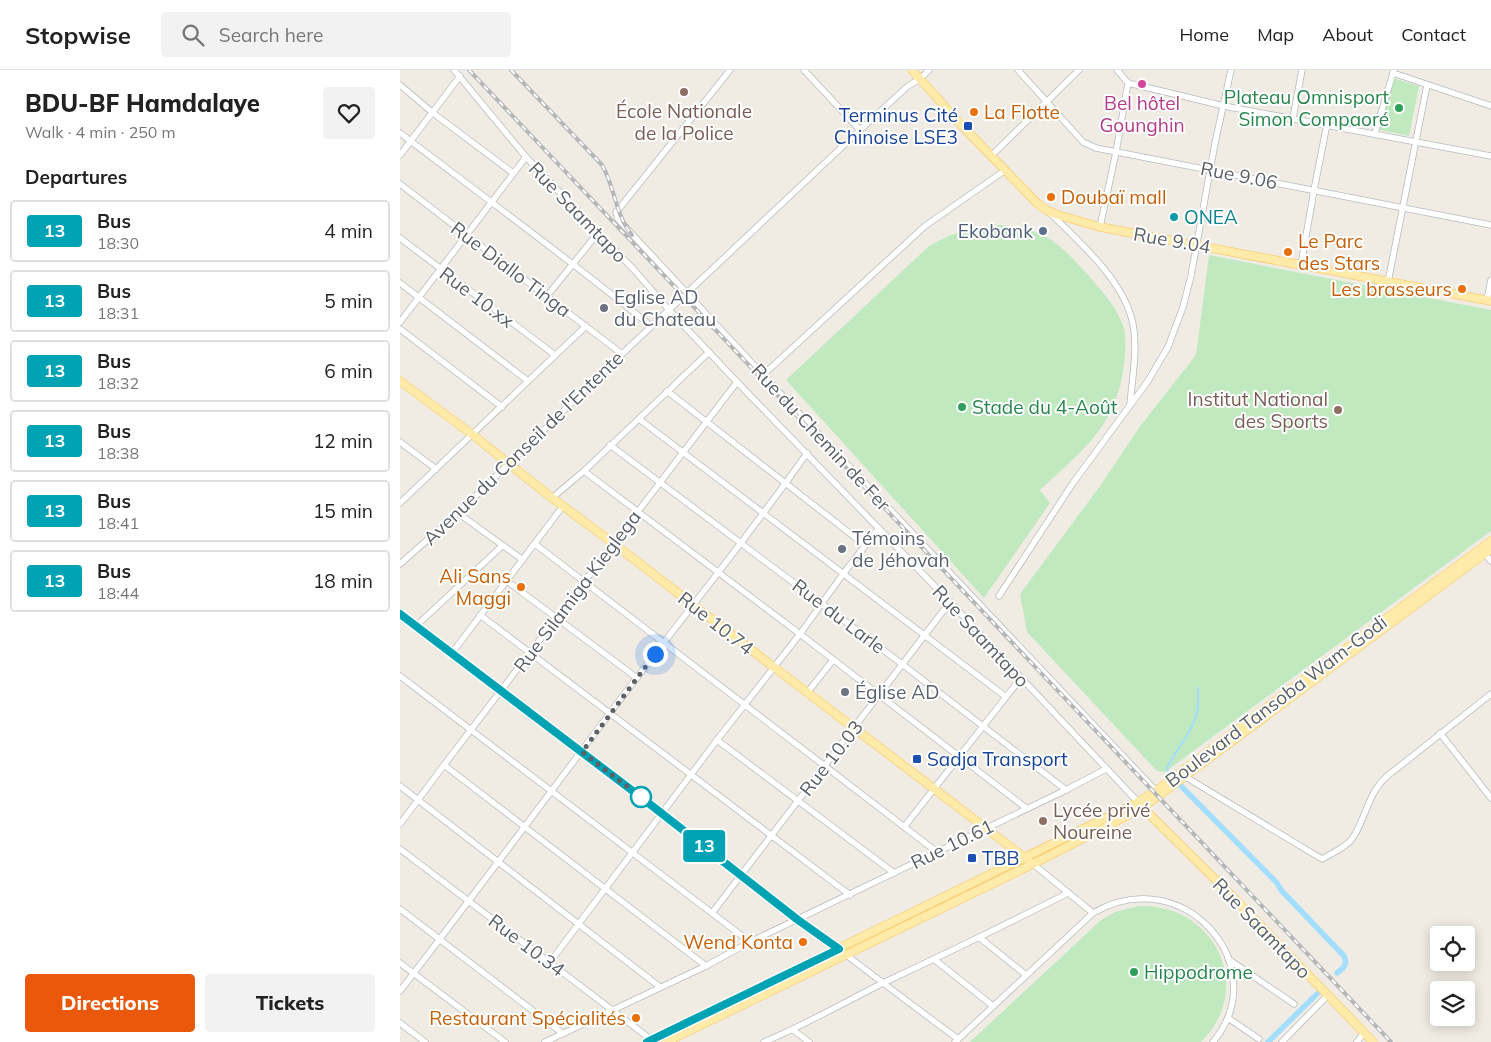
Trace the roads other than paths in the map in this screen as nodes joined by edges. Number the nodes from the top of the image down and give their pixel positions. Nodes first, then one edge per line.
1 (454, 70) edge
2 (730, 70) edge
3 (804, 70) edge
4 (929, 70) edge
5 (1018, 70) edge
6 (1079, 70) edge
7 (1117, 70) edge
8 (1231, 70) edge
9 (1302, 70) edge
10 (1394, 71) edge
11 (917, 73) edge
12 (460, 76) junction
13 (1128, 83) junction
14 (400, 85) edge
15 (1428, 85) junction
16 (1047, 102) junction
17 (1224, 106) junction
18 (1491, 106) edge
19 (432, 113) junction
20 (1293, 118) junction
21 (1327, 124) junction
22 (860, 130) junction
23 (400, 133) edge
24 (1375, 133) junction
25 (410, 141) junction
26 (1416, 141) junction
27 (1116, 152) junction
28 (400, 155) edge
29 (992, 156) junction
30 (1491, 156) edge
31 (526, 157) junction
32 (1210, 169) junction
33 (1004, 171) junction
34 (513, 173) junction
35 (400, 184) edge
36 (1314, 190) junction
37 (491, 203) junction
38 (1403, 208) junction
39 (1046, 210) junction
40 (1491, 225) edge
41 (1100, 227) junction
42 (598, 233) junction
43 (466, 236) junction
44 (400, 238) edge
45 (1197, 244) junction
46 (573, 263) junction
47 (1301, 265) junction
48 (440, 269) junction
49 (1491, 280) edge
50 (1388, 282) junction
51 (400, 284) edge
52 (686, 293) junction
53 (547, 296) junction
54 (419, 298) junction
55 (1489, 300) edge
56 (669, 310) junction
57 (400, 322) edge
58 (586, 326) junction
59 (651, 326) junction
60 (400, 329) edge
61 (709, 352) junction
62 (622, 354) junction
63 (555, 355) junction
64 (763, 376) junction
65 (528, 381) junction
66 (400, 382) edge
67 (738, 382) junction
68 (667, 391) junction
69 (502, 407) junction
70 (1129, 407) junction
71 (639, 419) junction
72 (706, 423) junction
73 (472, 435) junction
74 (400, 442) edge
75 (610, 445) junction
76 (684, 453) junction
77 (808, 454) junction
78 (509, 464) junction
79 (436, 469) junction
80 (584, 471) junction
81 (660, 482) junction
82 (786, 483) junction
83 (552, 498) junction
84 (401, 500) edge
85 (563, 506) junction
86 (637, 511) junction
87 (458, 513) junction
88 (764, 513) junction
89 (879, 528) junction
90 (1491, 541) edge
91 (741, 542) junction
92 (613, 543) junction
93 (535, 544) junction
94 (865, 545) junction
95 (502, 546) junction
96 (1488, 552) edge
97 (523, 560) junction
98 (1491, 561) edge
99 (400, 564) edge
100 (718, 573) junction
101 (843, 574) junction
102 (506, 581) junction
103 (584, 582) junction
104 (999, 596) dead end
105 (950, 602) junction
106 (822, 604) junction
107 (694, 605) junction
108 (400, 614) edge
109 (480, 615) junction
110 (556, 618) junction
111 (416, 626) junction
112 (800, 634) junction
113 (924, 634) junction
114 (664, 642) junction
115 (530, 653) junction
116 (452, 654) junction
117 (833, 660) junction
118 (902, 664) junction
119 (775, 668) junction
120 (400, 676) edge
121 (637, 678) junction
122 (1021, 678) junction
123 (500, 691) junction
124 (807, 693) junction
125 (1491, 694) edge
126 (879, 695) junction
127 (1006, 697) junction
128 (745, 704) junction
129 (610, 713) junction
130 (983, 726) junction
131 (855, 728) junction
132 (471, 730) junction
133 (1440, 733) junction
134 (717, 740) junction
135 (582, 752) junction
136 (959, 756) junction
137 (444, 765) junction
138 (825, 766) junction
139 (1106, 769) junction
140 (691, 775) junction
141 (1184, 776) junction
142 (400, 786) edge
143 (934, 789) junction
144 (1066, 790) junction
145 (550, 791) junction
146 (1156, 791) junction
147 (1491, 798) edge
148 (418, 801) junction
149 (798, 801) junction
150 (1140, 805) junction
151 (1026, 808) junction
152 (661, 813) junction
153 (400, 824) edge
154 (525, 827) junction
155 (904, 827) junction
156 (987, 827) junction
157 (771, 836) junction
158 (400, 849) edge
159 (937, 852) junction
160 (632, 853) junction
161 (1026, 858) junction
162 (498, 863) junction
163 (1033, 864) junction
164 (894, 874) junction
165 (741, 875) junction
166 (606, 888) junction
167 (1068, 893) junction
168 (850, 895) junction
169 (469, 902) junction
170 (400, 909) edge
171 (712, 913) junction
172 (1092, 913) junction
173 (798, 920) junction
174 (578, 924) junction
175 (980, 938) junction
176 (440, 940) junction
177 (750, 942) junction
178 (842, 952) junction
179 (1228, 959) junction
180 (935, 960) junction
181 (550, 962) junction
182 (400, 963) edge
183 (706, 966) junction
184 (414, 973) junction
185 (1026, 975) junction
186 (883, 984) junction
187 (660, 987) junction
188 (400, 991) edge
189 (1327, 996) junction
190 (1294, 1004) dead end
191 (993, 1006) junction
192 (613, 1010) junction
193 (1228, 1018) junction
194 (400, 1023) edge
195 (794, 1030) junction
196 (562, 1033) junction
197 (1364, 1033) junction
198 (1259, 1039) dead end
199 (651, 1041) edge
200 (956, 1041) edge
201 (425, 1042) edge
202 (505, 1042) edge
203 (545, 1042) edge
204 (666, 1042) edge
205 (764, 1042) edge
206 (809, 1042) edge
207 (1213, 1042) edge
208 (1282, 1042) edge
209 (1357, 1042) edge
210 (1373, 1042) edge

1 - 12 street, Rue Saamtapo
2 - 52 street, Rue du Chemin de Fer
3 - 22 street
4 - 11 street, Avenue du Conseil de l'Entente
5 - 16 street, Rue 9.06
6 - 16 street
7 - 13 street
8 - 17 street
9 - 20 street
10 - 15 street
10 - 24 street
11 - 22 street, Avenue du Conseil de l'Entente
11 - 29 main road, Rue 9.04
12 - 19 street
12 - 31 street, Rue Saamtapo
13 - 17 street
13 - 27 street
14 - 19 street
15 - 18 street
15 - 26 street
16 - 27 street, Rue 9.06
16 - 29 street
17 - 20 street
17 - 32 street
19 - 25 street
19 - 34 street
20 - 21 street
21 - 24 street
21 - 36 street
22 - 52 street, Avenue du Conseil de l'Entente
23 - 25 street
24 - 26 street
25 - 28 street
25 - 37 street
26 - 30 street
26 - 38 street
27 - 32 street, Rue 9.06
27 - 41 street
29 - 33 main road, Rue 9.04
31 - 34 street
31 - 42 street, Rue Saamtapo
32 - 36 street, Rue 9.06
32 - 45 street
33 - 39 main road, Rue 9.04
33 - 64 street
34 - 37 street
35 - 43 street, Rue Diallo Tinga
36 - 38 street, Rue 9.06
36 - 47 street
37 - 43 street
37 - 46 street
38 - 40 street, Rue 9.06
38 - 50 street
39 - 41 main road, Rue 9.04
39 - 70 street
41 - 45 main road, Rue 9.04
42 - 46 street
42 - 56 street, Rue Saamtapo
43 - 48 street
43 - 53 street, Rue Diallo Tinga
44 - 48 street, Rue 10.xx
45 - 47 main road, Rue 9.04
45 - 70 street
46 - 53 street
46 - 59 street
47 - 50 main road, Rue 9.04
48 - 54 street
48 - 63 street, Rue 10.xx
49 - 55 street
50 - 55 main road, Rue 9.04
51 - 54 street
52 - 56 street, Avenue du Conseil de l'Entente
52 - 64 street, Rue du Chemin de Fer
53 - 58 street, Rue Diallo Tinga
54 - 57 street
54 - 65 street
56 - 59 street, Avenue du Conseil de l'Entente
56 - 61 street, Rue Saamtapo
58 - 62 street, Rue Diallo Tinga
58 - 63 street
59 - 62 street, Avenue du Conseil de l'Entente
60 - 69 street
61 - 67 street, Rue Saamtapo
61 - 68 street
62 - 78 street, Avenue du Conseil de l'Entente
63 - 65 street
64 - 146 street, Rue du Chemin de Fer
65 - 69 street
66 - 73 main road, Rue 10.74
67 - 72 street, Rue Silamiga Kieglega
67 - 77 street, Rue Saamtapo
68 - 71 street
68 - 72 street
69 - 73 street
70 - 104 street
71 - 75 street
71 - 76 street
72 - 76 street, Rue Silamiga Kieglega
72 - 82 street
73 - 78 main road, Rue 10.74
73 - 79 street
74 - 79 street
75 - 80 street
75 - 81 street, Rue du Larle
76 - 81 street, Rue Silamiga Kieglega
76 - 88 street
77 - 82 street
77 - 89 street, Rue Saamtapo
78 - 83 main road, Rue 10.74
78 - 87 street, Avenue du Conseil de l'Entente
79 - 84 street
80 - 83 street
80 - 86 street
81 - 86 street, Rue Silamiga Kieglega
81 - 91 street, Rue du Larle
82 - 88 street
82 - 94 street
83 - 85 main road, Rue 10.74
85 - 92 main road, Rue 10.74
85 - 93 street
86 - 92 street, Rue Silamiga Kieglega
86 - 100 street
87 - 95 street
87 - 99 street, Avenue du Conseil de l'Entente
88 - 91 street
88 - 101 street
89 - 94 street
89 - 105 street, Rue Saamtapo
90 - 146 main road, Boulevard Tansoba Wam-Godi
91 - 100 street
91 - 106 street, Rue du Larle
92 - 103 street, Rue Silamiga Kieglega
92 - 107 main road, Rue 10.74
93 - 97 street
93 - 103 street
94 - 101 street
95 - 97 street
95 - 111 street
96 - 98 street
96 - 141 main road, Boulevard Tansoba Wam-Godi
97 - 102 street
100 - 107 street
100 - 112 street
101 - 106 street
101 - 113 street
102 - 109 street
102 - 110 street
103 - 110 street, Rue Silamiga Kieglega
103 - 114 street
105 - 113 street, Rue 10.03
105 - 122 street, Rue Saamtapo
106 - 112 street
106 - 118 street, Rue du Larle
107 - 114 street
107 - 119 main road, Rue 10.74
108 - 111 street
109 - 115 street
109 - 116 street
110 - 115 street, Rue Silamiga Kieglega
110 - 121 street
111 - 116 street
112 - 117 street
112 - 119 street
113 - 118 street, Rue 10.03
113 - 127 street
114 - 121 street
114 - 128 street
115 - 123 street, Rue Silamiga Kieglega
115 - 129 street
116 - 123 street
117 - 124 street
117 - 126 street
118 - 126 street, Rue 10.03
118 - 130 street, Rue du Larle
119 - 124 main road, Rue 10.74
119 - 128 street
120 - 132 street
121 - 129 street
122 - 127 street
122 - 139 street, Rue Saamtapo
123 - 132 street, Rue Silamiga Kieglega
123 - 135 street
124 - 131 main road, Rue 10.74
125 - 133 street
126 - 131 street, Rue 10.03
126 - 136 street
127 - 130 street
128 - 134 street
128 - 138 street
129 - 135 street
129 - 140 street
130 - 136 street
130 - 144 street, Rue du Larle
131 - 138 street, Rue 10.03
131 - 143 main road, Rue 10.74
132 - 137 street, Rue Silamiga Kieglega
132 - 145 street
133 - 141 street
133 - 147 street
134 - 140 street
134 - 149 street
135 - 145 street
135 - 152 street
136 - 143 street
136 - 151 street
137 - 148 street, Rue Silamiga Kieglega
137 - 154 street
138 - 149 street, Rue 10.03
138 - 155 street
139 - 144 street, Rue 10.61
139 - 150 street, Rue Saamtapo
140 - 152 street
140 - 157 street
141 - 150 main road, Boulevard Tansoba Wam-Godi
142 - 148 street
143 - 155 street
143 - 156 main road, Rue 10.74
144 - 151 street, Rue 10.61
145 - 154 street
145 - 160 street
146 - 150 main road, Boulevard Tansoba Wam-Godi
148 - 153 street, Rue Silamiga Kieglega
148 - 162 street
149 - 157 street, Rue 10.03
149 - 164 street
150 - 161 main road, Boulevard Tansoba Wam-Godi
150 - 163 main road, Boulevard Tansoba Wam-Godi
150 - 189 main road, Rue Saamtapo
151 - 156 street, Rue 10.61
152 - 160 street
152 - 165 street
154 - 162 street
154 - 166 street
155 - 159 street
156 - 159 street, Rue 10.61
156 - 161 main road, Rue 10.74
157 - 165 street, Rue 10.03
157 - 168 street
158 - 169 street, Rue 10.34
159 - 164 street, Rue 10.61
160 - 166 street
160 - 171 street
161 - 163 main road, Rue 10.74
161 - 178 main road, Boulevard Tansoba Wam-Godi
162 - 169 street
162 - 174 street
163 - 167 street
163 - 178 main road, Boulevard Tansoba Wam-Godi
164 - 168 street, Rue 10.61
165 - 171 street, Rue 10.03
165 - 173 street
166 - 174 street
166 - 183 street
167 - 172 street
167 - 175 street
168 - 173 street, Rue 10.61
169 - 176 street
169 - 181 street, Rue 10.34
170 - 176 street
171 - 177 street
172 - 179 street
172 - 185 street
173 - 177 street, Rue 10.61
173 - 178 street
174 - 181 street
174 - 187 street
175 - 180 street
175 - 185 street
176 - 184 street
176 - 196 street
177 - 183 street, Rue 10.61
178 - 186 street
178 - 199 main road, Boulevard Tansoba Wam-Godi
178 - 204 main road, Boulevard Tansoba Wam-Godi
179 - 190 street
179 - 193 street
180 - 186 street
180 - 191 street
181 - 192 street, Rue 10.34
182 - 184 street
183 - 187 street, Rue 10.61
184 - 188 street
184 - 202 street
185 - 191 street
186 - 195 street
186 - 200 street
187 - 192 street, Rue 10.61
189 - 197 main road, Rue Saamtapo
189 - 208 street
191 - 200 street
192 - 196 street, Rue 10.61
192 - 199 street, Rue 10.34
193 - 198 street
193 - 207 street
194 - 201 street
195 - 205 street
195 - 206 street
196 - 203 street, Rue 10.61
197 - 209 street
197 - 210 main road, Rue Saamtapo

